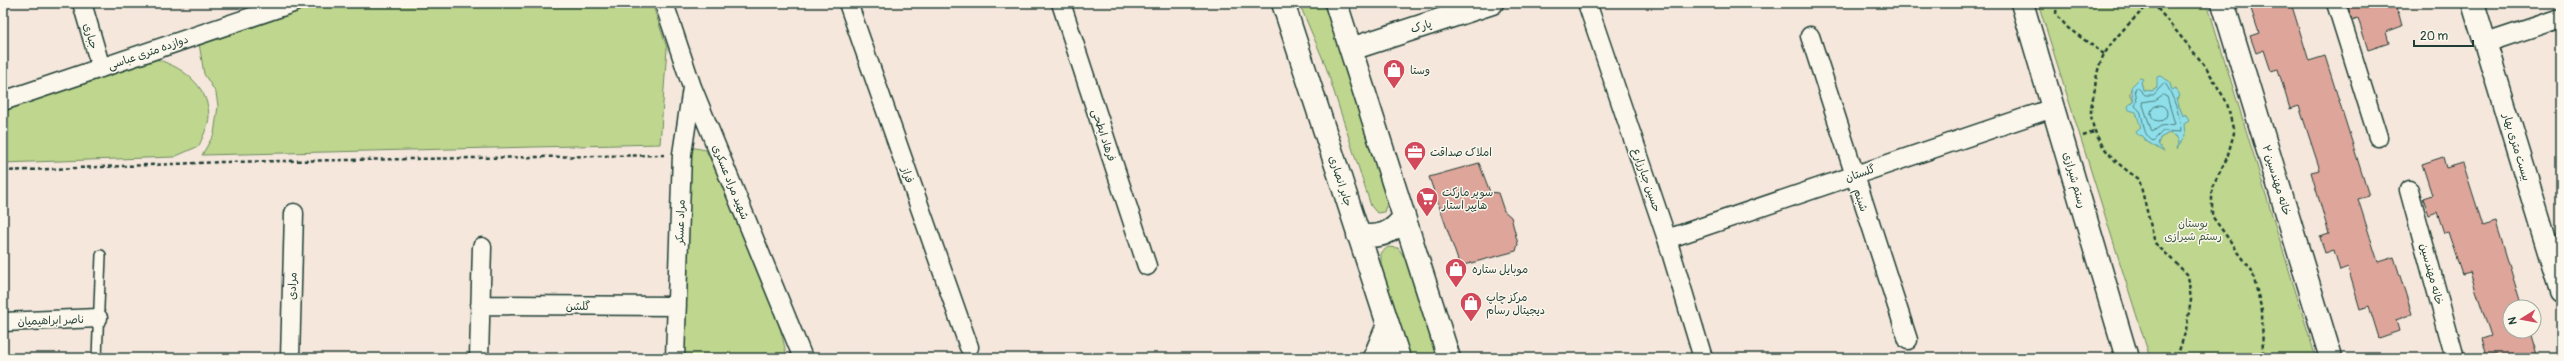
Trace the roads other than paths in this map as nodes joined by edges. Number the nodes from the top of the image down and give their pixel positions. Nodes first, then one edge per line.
1 (82, 3) edge
2 (293, 3) edge
3 (664, 3) edge
4 (848, 3) edge
5 (1060, 3) edge
6 (1283, 3) edge
7 (1336, 3) edge
8 (1492, 3) edge
9 (1587, 3) edge
10 (2022, 3) edge
11 (2223, 3) edge
12 (2336, 3) edge
13 (2473, 3) edge
14 (268, 7) edge
15 (2561, 18) edge
16 (1810, 36) dead end
17 (2486, 43) junction
18 (1351, 49) junction
19 (100, 68) junction
20 (692, 87) junction
21 (3, 101) edge
22 (2053, 108) junction
23 (2378, 137) dead end
24 (1853, 176) junction
25 (2408, 190) dead end
26 (294, 213) dead end
27 (1404, 217) junction
28 (1358, 235) junction
29 (1667, 239) junction
30 (482, 247) dead end
31 (101, 255) dead end
32 (1147, 266) dead end
33 (2561, 291) edge
34 (480, 305) junction
35 (677, 306) junction
36 (98, 318) junction
37 (3, 322) edge
38 (1388, 325) junction
39 (1908, 340) dead end
40 (969, 347) dead end
41 (97, 358) edge
42 (290, 358) edge
43 (479, 358) edge
44 (675, 358) edge
45 (803, 358) edge
46 (1374, 358) edge
47 (1399, 358) edge
48 (1449, 358) edge
49 (1703, 358) edge
50 (2127, 358) edge
51 (2331, 358) edge
52 (2455, 358) edge

1 - 19 street, جباری
2 - 14 street, دوازده متری عباسی
3 - 20 street, شهید مراد عسکری
4 - 40 street, فراز
5 - 32 street, فرهاد ابطحی
6 - 28 street, جابر انصاری
7 - 18 street
8 - 18 street, پارک
9 - 29 street, حسین جبارزارع
10 - 22 street, رستم شیرازی
11 - 51 street, خانه مهندسین ۲
12 - 23 street
13 - 17 street, بیست متری بهار
14 - 19 street, دوازده متری عباسی
15 - 17 street
16 - 24 street, شبنم
17 - 33 street, بیست متری بهار
18 - 27 street
19 - 21 street, دوازده متری عباسی
20 - 35 street, مراد عسکر
20 - 45 street, شهید مراد عسکری
22 - 24 street, گلستان
22 - 50 street, رستم شیرازی
24 - 29 street, گلستان
24 - 39 street, شبنم
25 - 52 street, خانه مهندسین
26 - 42 street, مرادی
27 - 28 street
27 - 48 street
28 - 38 street, جابر انصاری
29 - 49 street, حسین جبارزارع
30 - 34 street
31 - 36 lane
34 - 35 street, گلشن
34 - 43 street
35 - 44 street, مراد عسکر
36 - 37 street, ناصر ابراهیمیان
36 - 41 lane
38 - 46 street
38 - 47 street, جابر انصاری

